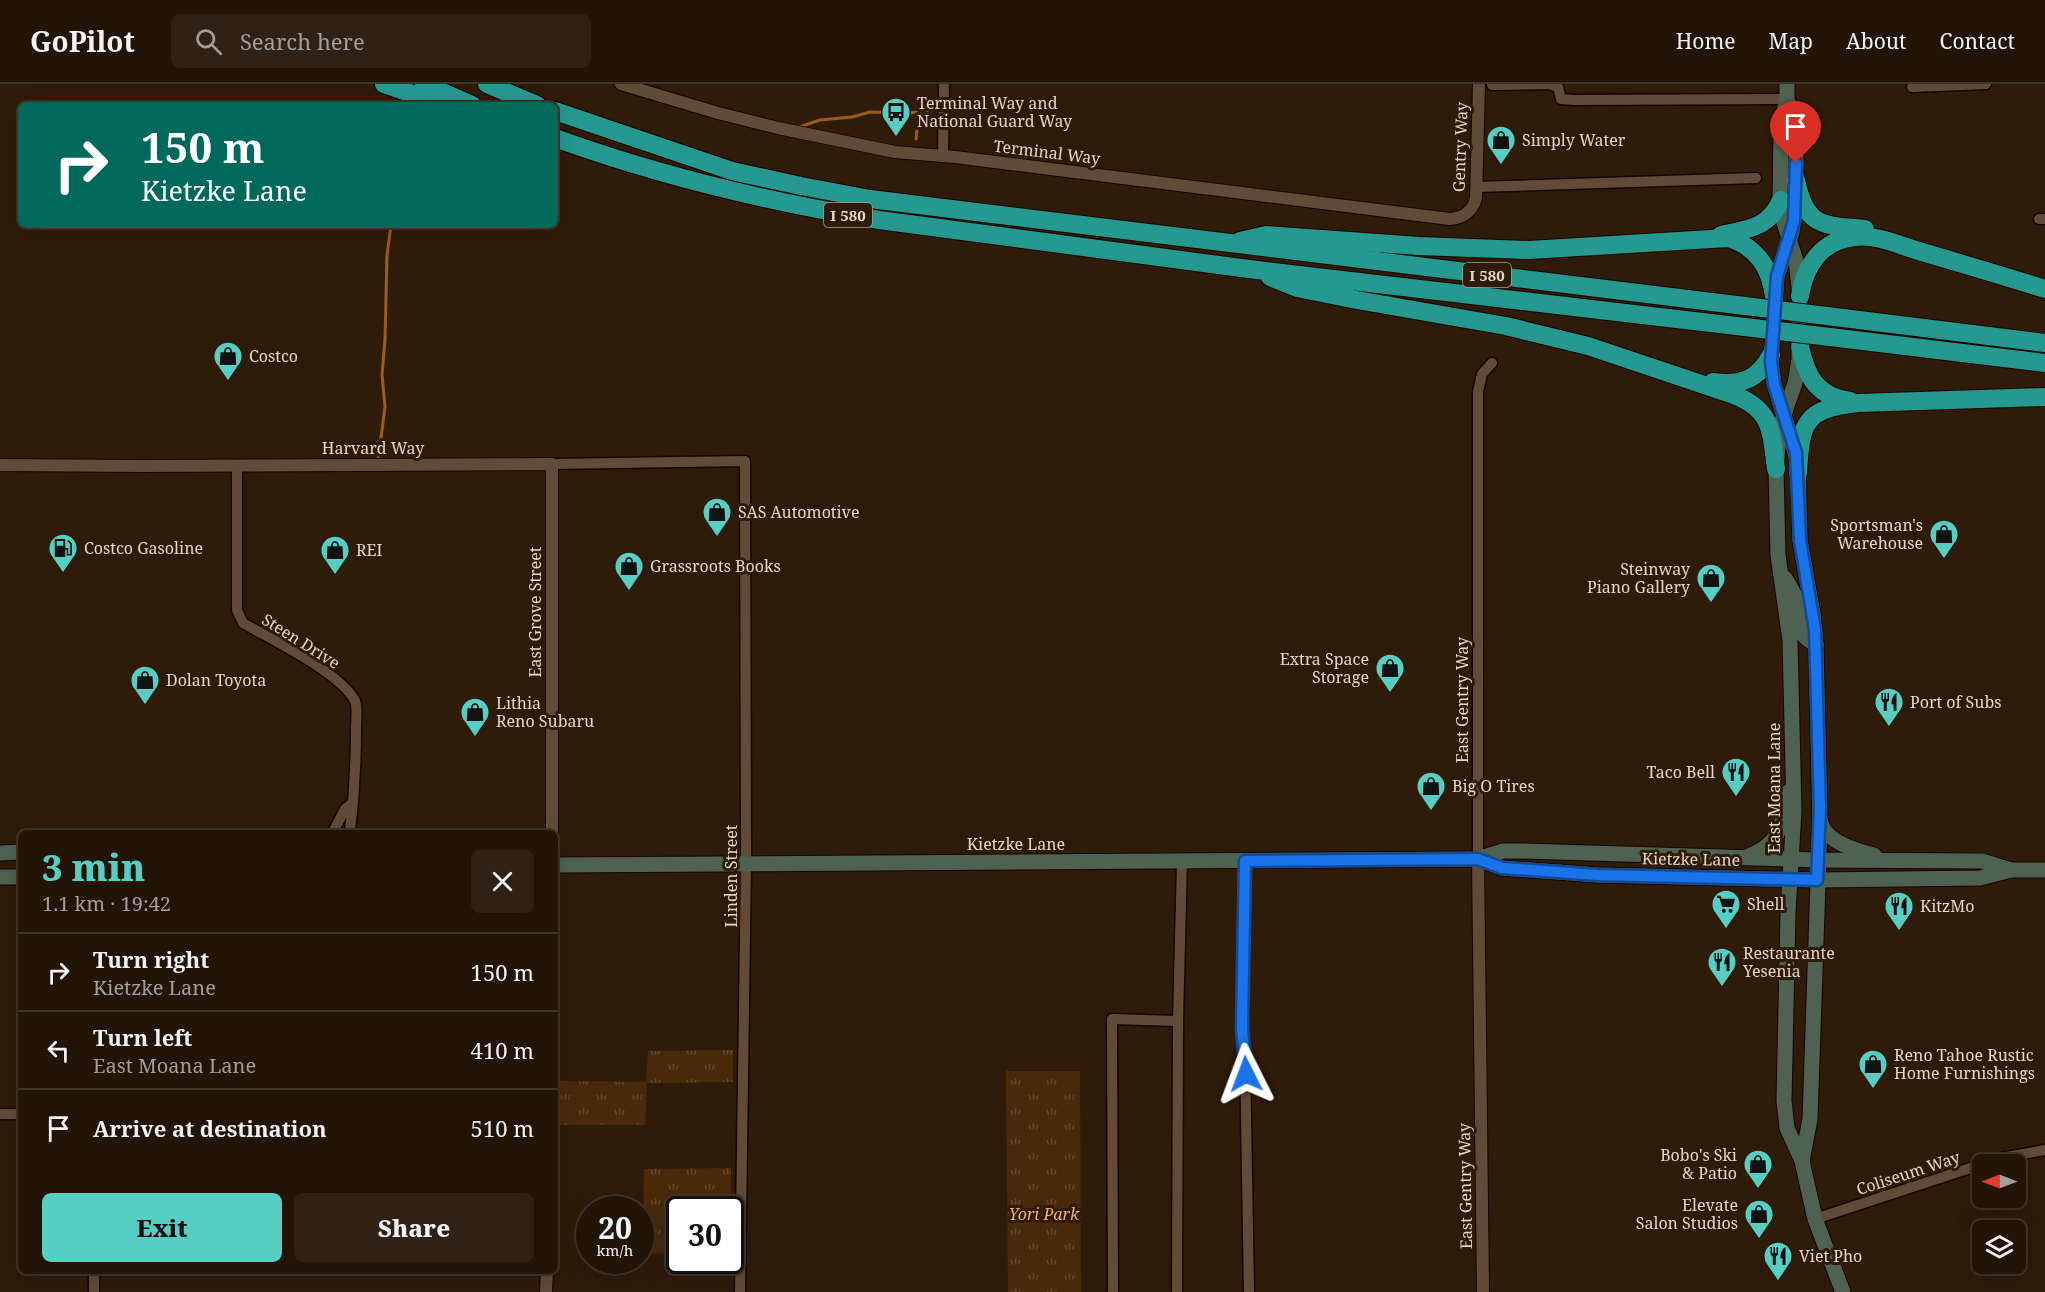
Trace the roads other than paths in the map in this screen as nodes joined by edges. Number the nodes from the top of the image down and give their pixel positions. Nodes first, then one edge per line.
1 (384, 84) edge
2 (424, 84) edge
3 (487, 84) edge
4 (621, 84) edge
5 (944, 84) edge
6 (1479, 84) edge
7 (1986, 84) edge
8 (1492, 85) edge
9 (1912, 87) dead end
10 (1787, 92) edge
11 (440, 102) edge
12 (465, 102) edge
13 (530, 102) edge
14 (558, 112) edge
15 (558, 139) edge
16 (943, 156) junction
17 (1756, 178) dead end
18 (1796, 180) junction
19 (1476, 187) junction
20 (1780, 200) junction
21 (1471, 210) joint
22 (1705, 238) junction
23 (1789, 239) junction
24 (1230, 244) junction
25 (1916, 250) junction
26 (1249, 269) junction
27 (2045, 289) edge
28 (1774, 296) junction
29 (1800, 296) junction
30 (2045, 343) edge
31 (1800, 346) junction
32 (1771, 355) junction
33 (1492, 363) dead end
34 (2045, 363) edge
35 (1676, 375) junction
36 (2045, 397) edge
37 (1858, 403) junction
38 (1784, 413) junction
39 (745, 461) joint
40 (552, 464) junction
41 (0, 465) edge
42 (237, 465) junction
43 (1776, 469) junction
44 (1798, 473) junction
45 (1780, 571) junction
46 (1816, 644) junction
47 (1793, 767) junction
48 (351, 804) junction
49 (1820, 819) junction
50 (334, 830) edge
51 (350, 830) edge
52 (552, 830) edge
53 (18, 852) edge
54 (0, 853) edge
55 (1746, 857) junction
56 (1478, 859) junction
57 (1792, 859) junction
58 (1818, 860) junction
59 (1182, 861) junction
60 (1245, 861) junction
61 (1894, 861) junction
62 (746, 863) junction
63 (558, 865) edge
64 (2011, 870) junction
65 (2045, 870) edge
66 (0, 877) edge
67 (18, 877) edge
68 (1790, 879) junction
69 (1817, 880) junction
70 (1178, 1021) junction
71 (0, 1114) edge
72 (18, 1114) edge
73 (2045, 1150) edge
74 (1802, 1161) junction
75 (1815, 1219) junction
76 (94, 1274) edge
77 (547, 1274) edge
78 (94, 1292) edge
79 (546, 1292) edge
80 (740, 1292) edge
81 (1113, 1292) edge
82 (1177, 1292) edge
83 (1249, 1292) edge
84 (1483, 1292) edge
85 (1844, 1292) edge

1 - 11 highway
2 - 12 highway
3 - 13 highway
4 - 16 street, Terminal Way
5 - 16 street
6 - 19 street, Gentry Way
7 - 9 street
8 - 10 street
10 - 18 main road, East Moana Lane
10 - 20 main road, East Moana Lane
14 - 24 highway, I 580
15 - 26 highway, I 580
16 - 21 street, Terminal Way
17 - 19 street
18 - 23 main road, East Moana Lane
18 - 25 highway
19 - 21 street, Gentry Way
20 - 22 highway
20 - 23 main road, East Moana Lane
22 - 24 highway
22 - 28 highway
23 - 28 main road, East Moana Lane
23 - 29 main road, East Moana Lane
24 - 30 highway, I 580, bridge
25 - 27 highway
25 - 29 highway
26 - 34 highway, I 580, bridge
26 - 35 highway
28 - 32 main road, East Moana Lane
29 - 31 main road, East Moana Lane
31 - 37 highway
31 - 38 main road, East Moana Lane
32 - 35 highway
32 - 38 main road, East Moana Lane
33 - 56 street, East Gentry Way
35 - 43 highway
36 - 37 highway
37 - 44 highway
38 - 43 main road, East Moana Lane
38 - 44 main road, East Moana Lane
39 - 40 street, Harvard Way
39 - 62 street, Linden Street
40 - 42 street, Harvard Way
40 - 52 street, East Grove Street
41 - 42 street, Harvard Way
42 - 48 street, Steen Drive
43 - 45 main road, East Moana Lane
44 - 46 main road, East Moana Lane
45 - 46 main road
45 - 47 main road, East Moana Lane
46 - 49 main road, East Moana Lane
47 - 55 main road
47 - 57 main road, East Moana Lane
48 - 50 street, Steen Drive
48 - 51 street, Steen Drive
49 - 58 main road, East Moana Lane
49 - 61 main road
53 - 54 main road
55 - 56 main road, Kietzke Lane
55 - 57 main road, Kietzke Lane
56 - 60 main road, Kietzke Lane
56 - 68 main road, Kietzke Lane
56 - 84 street, East Gentry Way
57 - 58 main road, Kietzke Lane
57 - 68 main road, East Moana Lane
58 - 61 main road, Kietzke Lane
58 - 69 main road, East Moana Lane
59 - 60 main road, Kietzke Lane
59 - 62 main road, Kietzke Lane
59 - 70 street
60 - 83 street
61 - 64 main road, Kietzke Lane
62 - 63 main road, Kietzke Lane
62 - 80 street, Linden Street
64 - 65 main road, Kietzke Lane
64 - 69 main road, Kietzke Lane
66 - 67 main road
68 - 69 main road, Kietzke Lane
68 - 74 main road, East Moana Lane
69 - 74 main road, East Moana Lane
70 - 81 street
70 - 82 street
71 - 72 street
73 - 75 street, Coliseum Way
74 - 75 main road, East Moana Lane
75 - 85 main road, East Moana Lane
76 - 78 street
77 - 79 street

